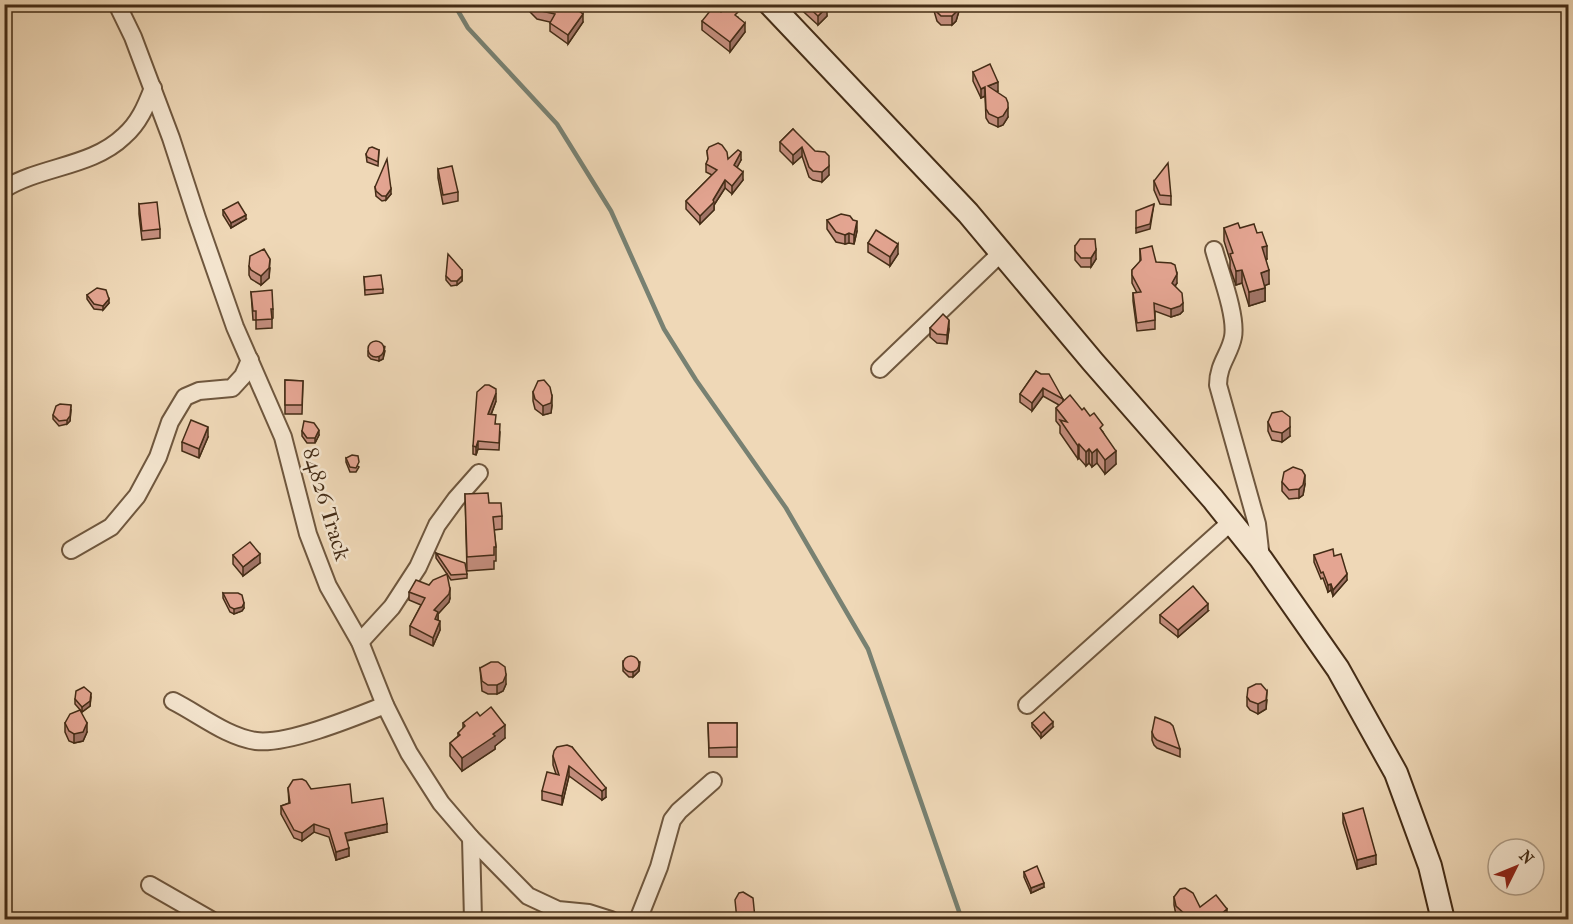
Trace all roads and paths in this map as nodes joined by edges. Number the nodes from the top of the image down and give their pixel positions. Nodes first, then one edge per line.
1 (117, 4) edge
2 (770, 4) edge
3 (153, 88) junction
4 (4, 189) edge
5 (1214, 250) dead end
6 (1001, 253) junction
7 (250, 360) junction
8 (880, 369) dead end
9 (479, 473) dead end
10 (1231, 522) junction
11 (71, 550) dead end
12 (1261, 559) junction
13 (360, 642) junction
14 (173, 702) dead end
15 (385, 705) junction
16 (1028, 705) dead end
17 (713, 781) dead end
18 (471, 838) junction
19 (150, 885) dead end
20 (212, 920) edge
21 (473, 920) edge
22 (611, 920) edge
23 (638, 920) edge
24 (1443, 920) edge

1 - 3 street, 84826 Track
2 - 6 street
3 - 4 street
3 - 7 street, 84826 Track
5 - 12 street
6 - 8 street
6 - 10 street
7 - 11 street
7 - 13 street, 84826 Track
9 - 13 street
10 - 12 street
10 - 16 street
12 - 24 street
13 - 15 street, 84826 Track
14 - 15 street
15 - 18 street, 84826 Track
17 - 23 street
18 - 21 street
18 - 22 street, 84826 Track
19 - 20 street

